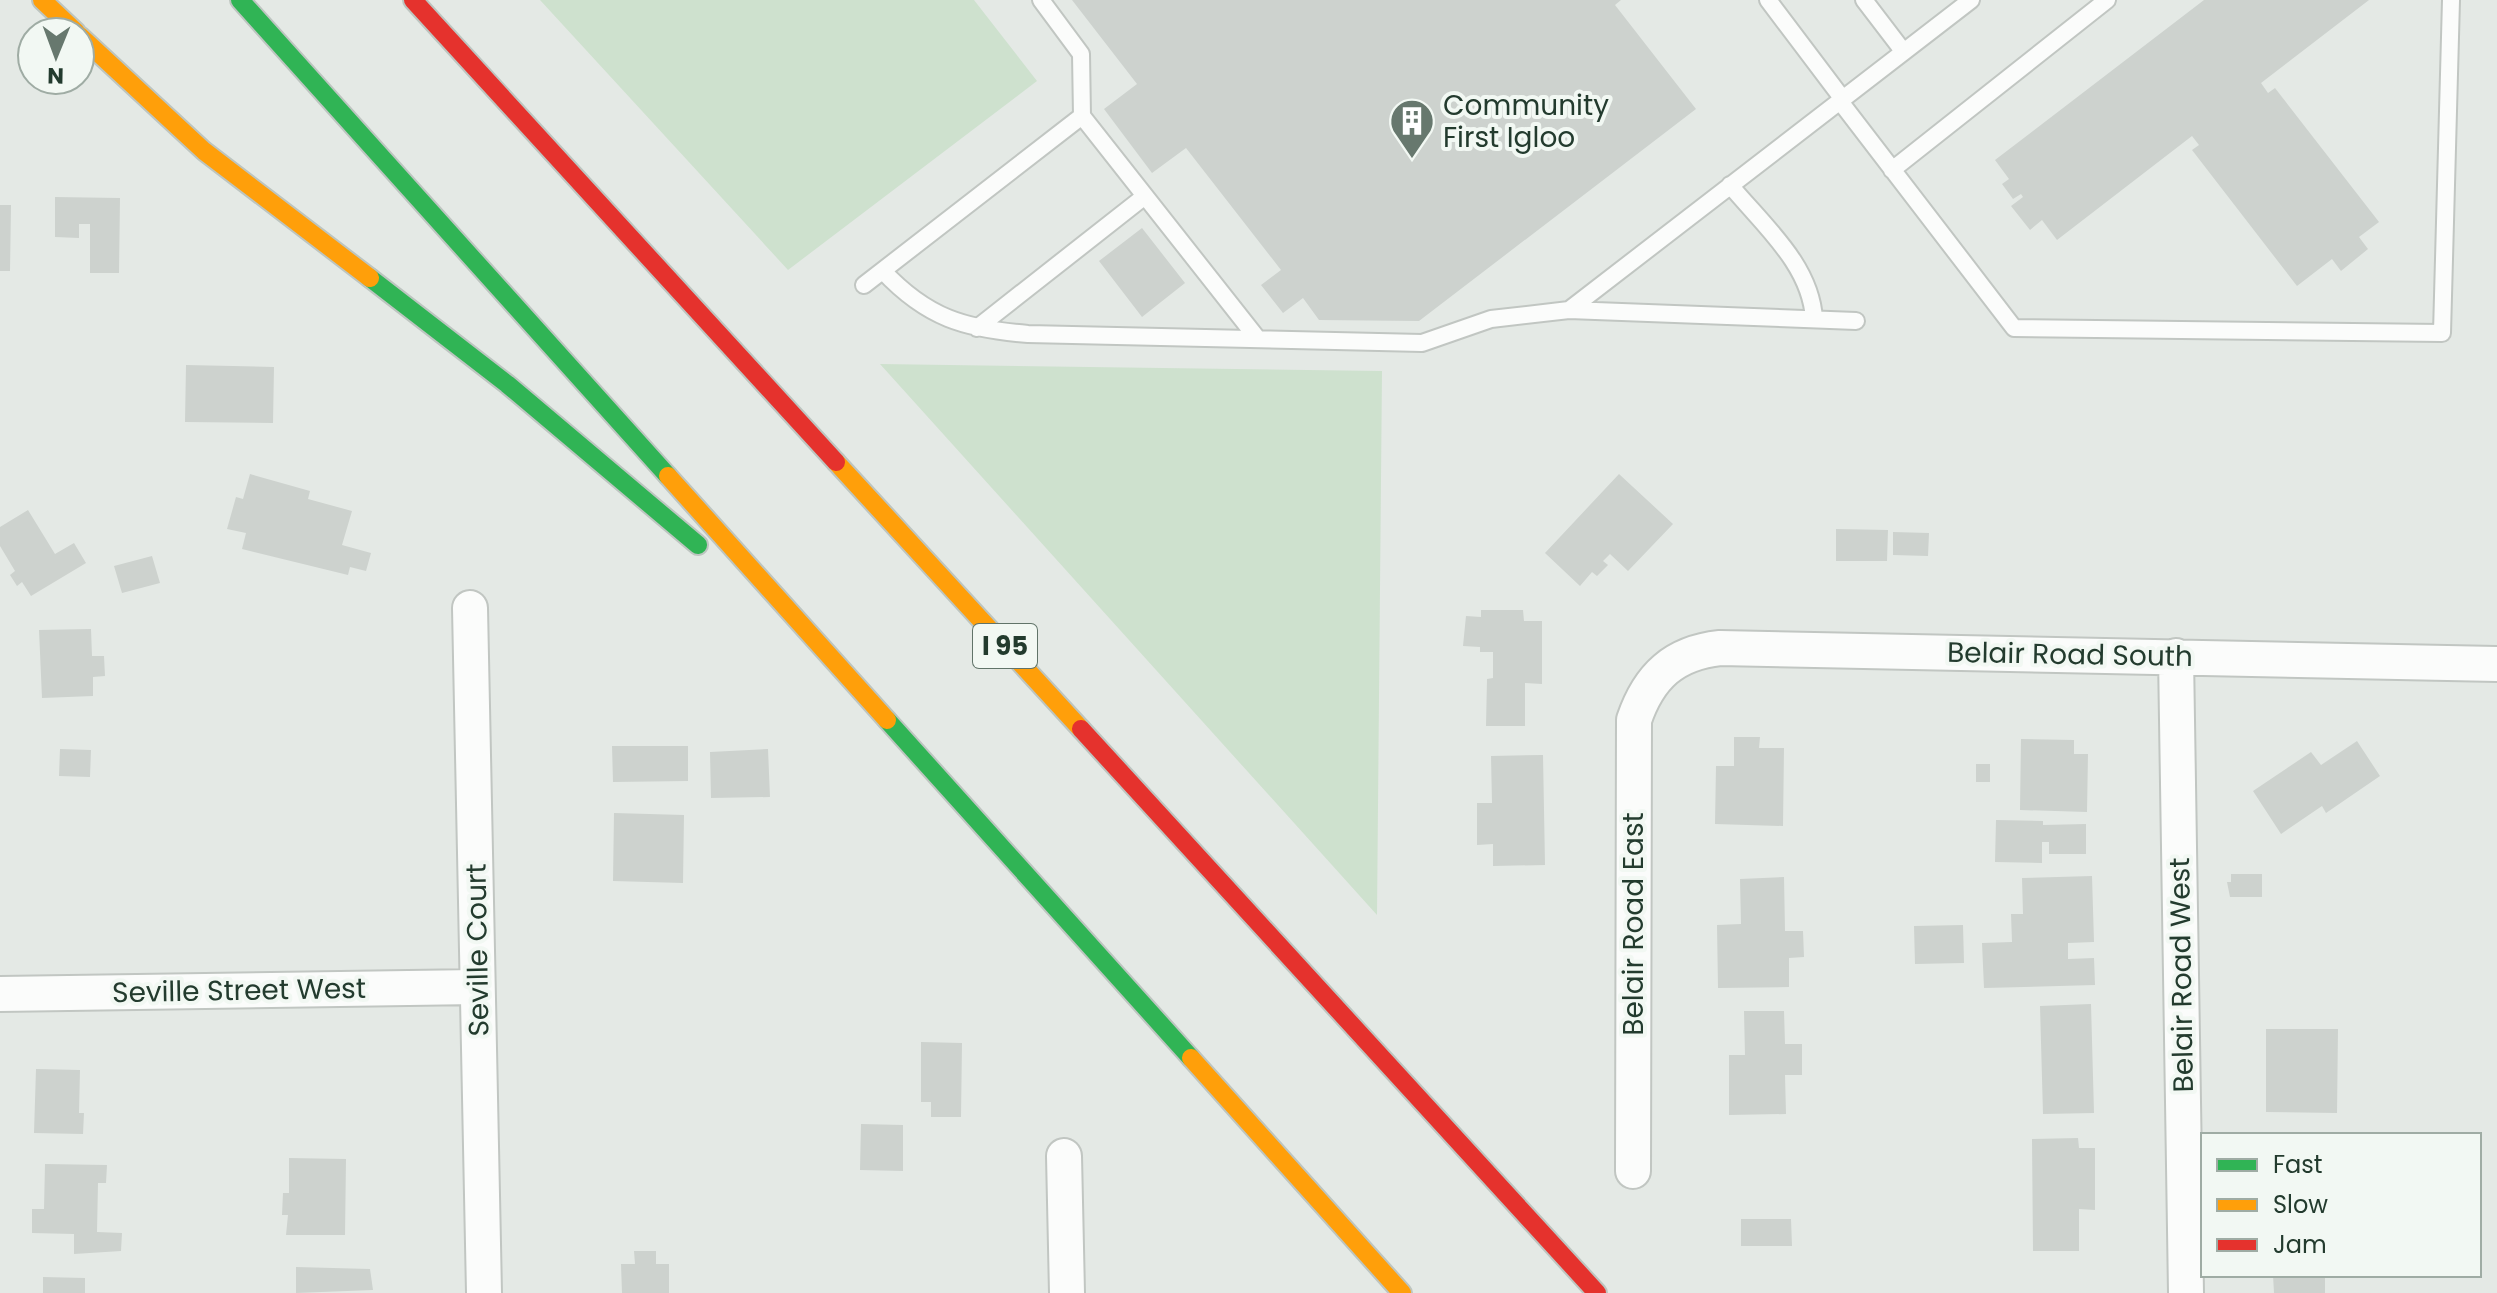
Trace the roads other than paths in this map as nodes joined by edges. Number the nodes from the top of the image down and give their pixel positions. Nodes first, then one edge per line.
1 (42, 0) edge
2 (240, 0) edge
3 (413, 0) edge
4 (1041, 0) edge
5 (1768, 0) edge
6 (1864, 0) edge
7 (1971, 0) edge
8 (2107, 0) edge
9 (2451, 0) edge
10 (59, 16) edge
11 (96, 51) edge
12 (1903, 51) junction
13 (1840, 99) junction
14 (1082, 116) junction
15 (1892, 170) junction
16 (1730, 185) junction
17 (1145, 196) junction
18 (883, 271) junction
19 (864, 285) dead end
20 (1569, 310) junction
21 (1814, 319) junction
22 (1856, 321) dead end
23 (977, 328) junction
24 (1257, 338) junction
25 (470, 608) dead end
26 (822, 649) junction
27 (2176, 656) junction
28 (2497, 664) edge
29 (1653, 681) joint
30 (477, 987) junction
31 (0, 994) edge
32 (1064, 1156) dead end
33 (1633, 1171) dead end
34 (484, 1293) edge
35 (1067, 1293) edge
36 (1402, 1293) edge
37 (1597, 1293) edge
38 (2186, 1293) edge

1 - 10 highway
2 - 26 highway
3 - 37 highway, I 95
4 - 14 lane
5 - 13 lane
6 - 12 lane
7 - 12 lane
8 - 15 lane
9 - 15 lane
11 - 26 highway
12 - 13 lane
13 - 15 lane
13 - 16 lane
14 - 17 lane
14 - 18 lane
16 - 20 lane
16 - 21 lane
17 - 23 lane
17 - 24 lane
18 - 19 lane
18 - 23 lane
20 - 21 lane
20 - 24 lane
21 - 22 lane
23 - 24 lane
25 - 30 street, Seville Court
26 - 36 highway
27 - 28 street, Belair Road South
27 - 29 street, Belair Road South
27 - 38 street, Belair Road West
29 - 33 street, Belair Road East
30 - 31 street, Seville Street West
30 - 34 street, Seville Court
32 - 35 street

